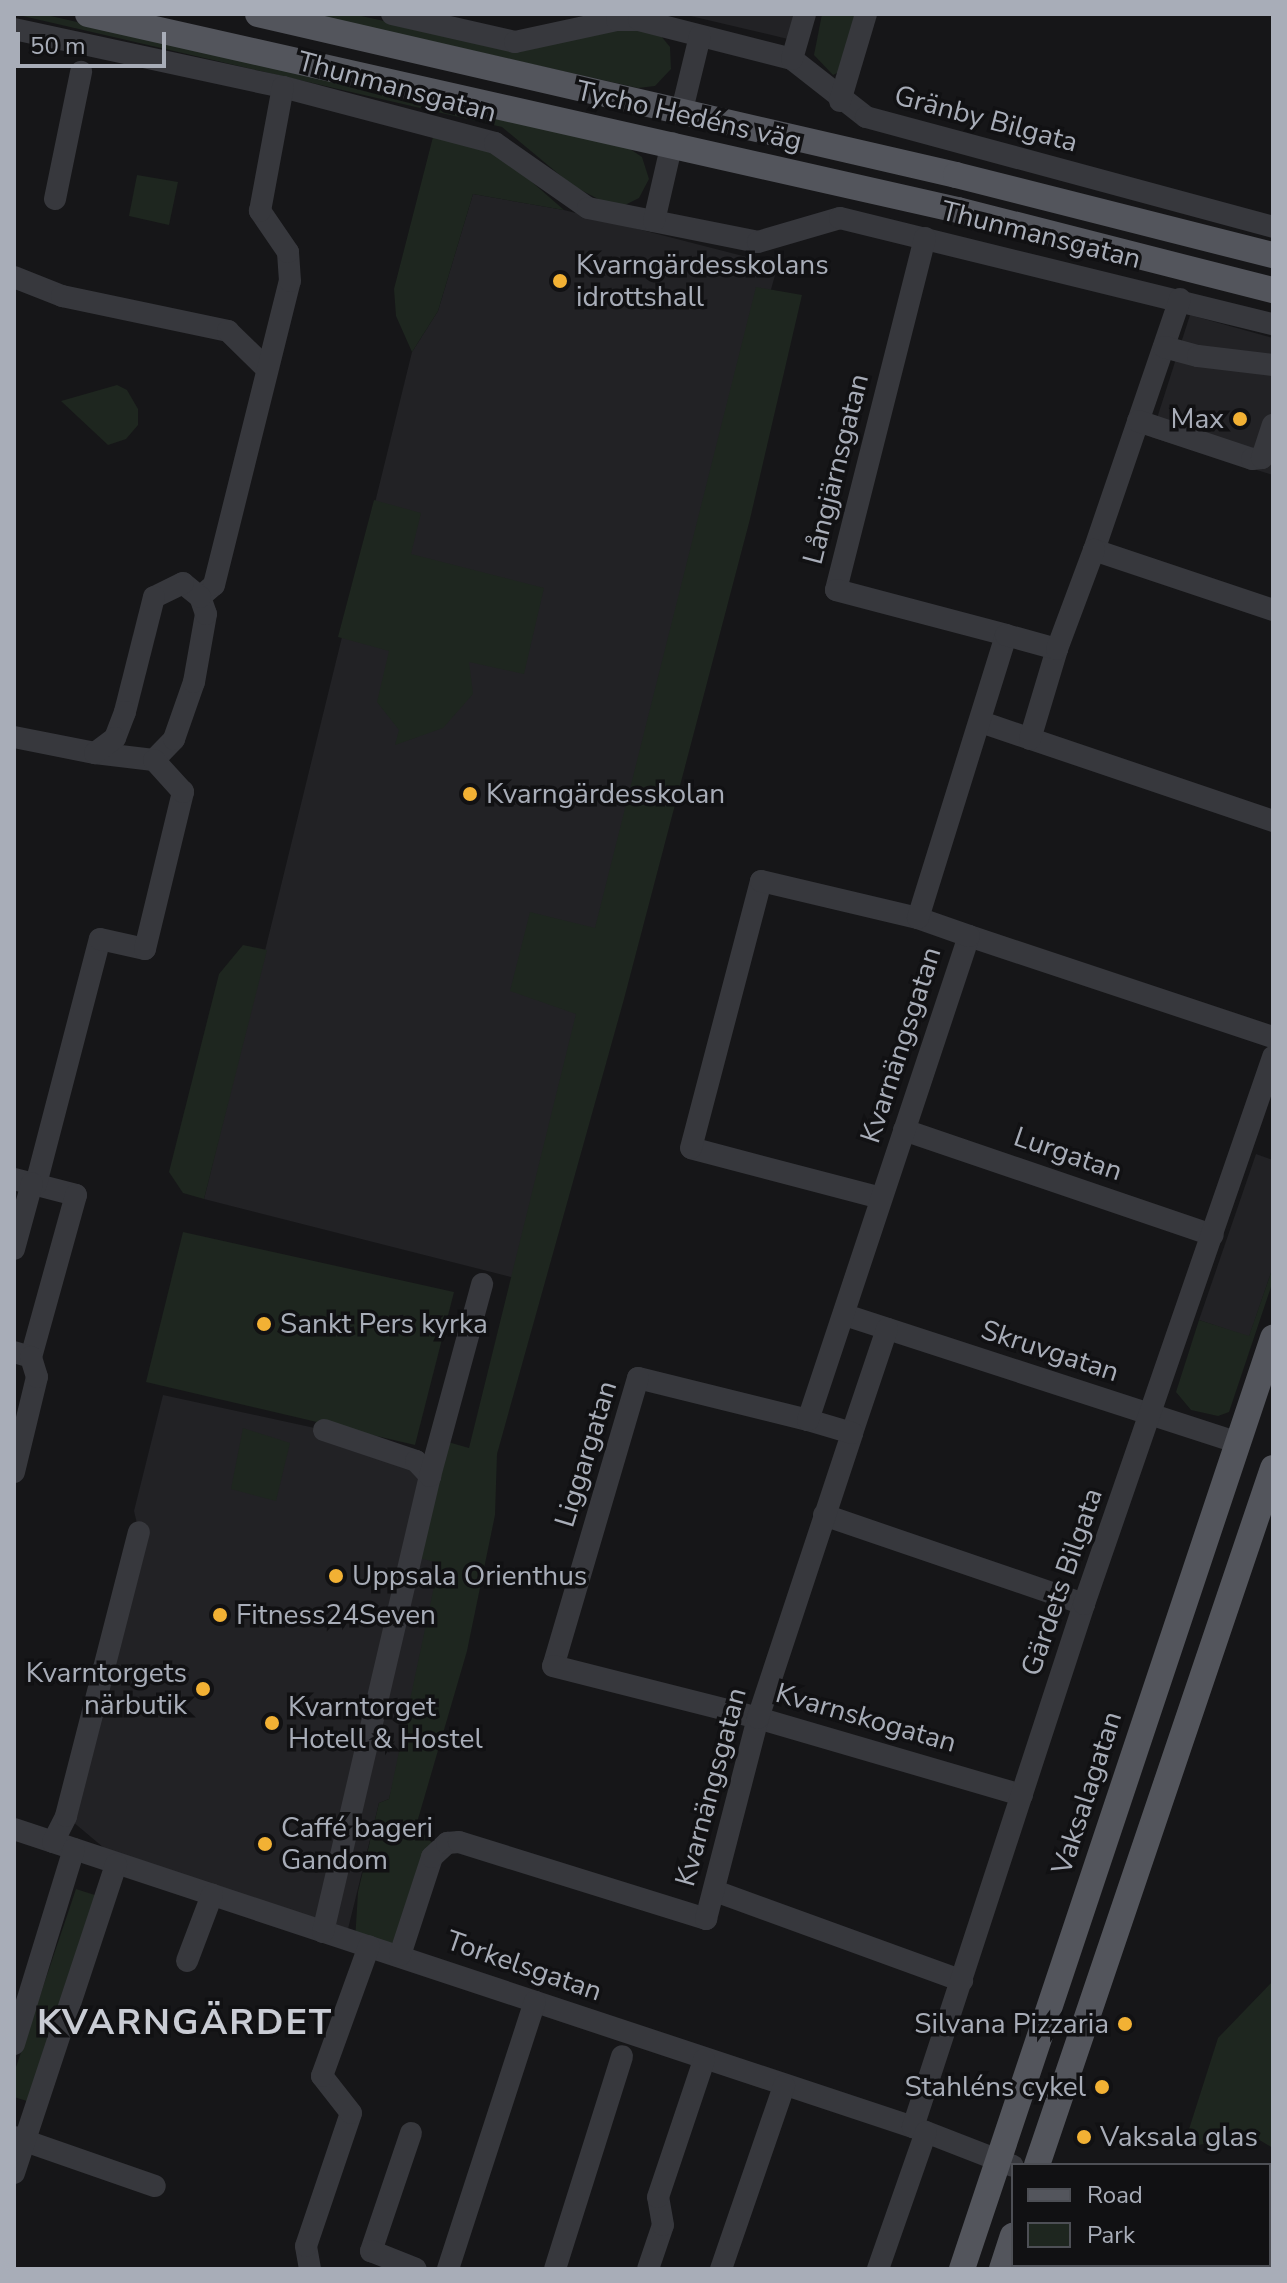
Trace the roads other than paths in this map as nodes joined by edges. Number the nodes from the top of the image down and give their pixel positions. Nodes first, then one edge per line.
1 (88, 14) edge
2 (258, 14) edge
3 (392, 14) edge
4 (805, 14) edge
5 (866, 14) edge
6 (616, 17) edge
7 (557, 25) edge
8 (14, 29) edge
9 (700, 36) junction
10 (792, 59) junction
11 (81, 72) dead end
12 (283, 87) junction
13 (840, 101) junction
14 (682, 110) junction
15 (672, 143) junction
16 (55, 199) dead end
17 (654, 221) junction
18 (1273, 227) edge
19 (925, 238) junction
20 (1273, 255) edge
21 (14, 277) edge
22 (1273, 290) edge
23 (1180, 299) junction
24 (1273, 324) edge
25 (1164, 347) junction
26 (1273, 365) edge
27 (267, 369) junction
28 (1138, 421) junction
29 (1273, 425) edge
30 (1094, 550) junction
31 (200, 597) junction
32 (1273, 610) edge
33 (1006, 635) junction
34 (1057, 649) junction
35 (981, 722) junction
36 (14, 737) edge
37 (1030, 739) junction
38 (95, 753) junction
39 (154, 760) junction
40 (1273, 821) edge
41 (918, 918) junction
42 (969, 936) junction
43 (1273, 1037) edge
44 (1273, 1057) edge
45 (904, 1130) junction
46 (27, 1182) edge
47 (881, 1198) junction
48 (1213, 1235) junction
49 (14, 1249) edge
50 (482, 1284) dead end
51 (845, 1315) junction
52 (887, 1329) junction
53 (1273, 1338) edge
54 (23, 1354) edge
55 (1152, 1417) junction
56 (808, 1420) junction
57 (324, 1430) dead end
58 (852, 1433) junction
59 (1238, 1443) junction
60 (1273, 1468) edge
61 (14, 1472) edge
62 (430, 1476) junction
63 (824, 1515) junction
64 (139, 1532) dead end
65 (1084, 1604) junction
66 (553, 1666) joint
67 (758, 1718) junction
68 (1022, 1795) junction
69 (14, 1829) edge
70 (64, 1846) junction
71 (116, 1864) junction
72 (715, 1891) junction
73 (212, 1895) junction
74 (323, 1932) junction
75 (369, 1946) junction
76 (400, 1955) junction
77 (187, 1961) dead end
78 (962, 1981) junction
79 (23, 1986) edge
80 (535, 2002) junction
81 (14, 2044) edge
82 (622, 2056) dead end
83 (704, 2060) junction
84 (784, 2086) junction
85 (920, 2129) junction
86 (411, 2133) dead end
87 (19, 2139) edge
88 (1005, 2163) edge
89 (1038, 2163) edge
90 (14, 2173) edge
91 (155, 2186) dead end
92 (1011, 2242) edge
93 (310, 2269) edge
94 (416, 2269) edge
95 (448, 2269) edge
96 (555, 2269) edge
97 (648, 2269) edge
98 (721, 2269) edge
99 (878, 2269) edge
100 (962, 2269) edge
101 (1002, 2269) edge

1 - 15 main road, Tycho Hedéns väg
2 - 14 main road, Tycho Hedéns väg
3 - 7 street
4 - 10 street
5 - 13 street
6 - 7 street
6 - 9 street, Gränby Bilgata
8 - 12 street, Thunmansgatan
9 - 10 street, Gränby Bilgata
9 - 14 street
10 - 13 street, Gränby Bilgata
11 - 16 street
12 - 17 street, Thunmansgatan
12 - 27 street
13 - 18 street, Gränby Bilgata
14 - 20 main road, Tycho Hedéns väg
15 - 17 street
15 - 22 main road, Tycho Hedéns väg
17 - 19 street, Thunmansgatan
19 - 23 street, Thunmansgatan
19 - 33 street, Långjärnsgatan
21 - 27 street
23 - 24 street, Thunmansgatan
23 - 25 street
25 - 26 street
25 - 28 street
27 - 31 street
28 - 29 street
28 - 30 street
30 - 32 street
30 - 34 street
31 - 38 street
31 - 39 street
33 - 34 street
33 - 35 street, Kvarnängsgatan
34 - 37 street
35 - 37 street
35 - 41 street, Kvarnängsgatan
36 - 38 street
37 - 40 street
38 - 39 street
39 - 46 street
41 - 42 street, Kvarnängsgatan
41 - 47 street
42 - 43 street
42 - 45 street, Kvarnängsgatan
44 - 48 street, Gärdets Bilgata
45 - 47 street, Kvarnängsgatan
45 - 48 street, Lurgatan
46 - 49 street
46 - 54 street
47 - 51 street, Kvarnängsgatan
48 - 55 street, Gärdets Bilgata
50 - 62 street
51 - 52 street, Skruvgatan
51 - 56 street, Kvarnängsgatan
52 - 55 street, Skruvgatan
52 - 58 street, Kvarnängsgatan
53 - 59 main road, Vaksalagatan
54 - 61 street
55 - 59 street, Skruvgatan
55 - 65 street, Gärdets Bilgata
56 - 58 street
56 - 66 street, Liggargatan
57 - 62 street
58 - 63 street, Kvarnängsgatan
59 - 88 main road, Vaksalagatan
60 - 89 main road
62 - 74 street
63 - 65 street
63 - 67 street, Kvarnängsgatan
64 - 70 street
65 - 68 street, Gärdets Bilgata
66 - 67 street, Kvarnskogatan
67 - 68 street, Kvarnskogatan
67 - 72 street, Kvarnängsgatan
68 - 78 street, Gärdets Bilgata
69 - 70 street, Torkelsgatan
70 - 71 street, Torkelsgatan
70 - 79 street
71 - 73 street, Torkelsgatan
71 - 87 street
72 - 76 street, Kvarnängsgatan
72 - 78 street
73 - 74 street, Torkelsgatan
73 - 77 street
74 - 75 street, Torkelsgatan
75 - 76 street, Torkelsgatan
75 - 93 street
76 - 80 street, Torkelsgatan
78 - 85 street, Gärdets Bilgata
79 - 81 street
80 - 83 street, Torkelsgatan
80 - 95 street
82 - 96 street
83 - 84 street, Torkelsgatan
83 - 97 street
84 - 85 street, Torkelsgatan
84 - 98 street
85 - 88 street, Torkelsgatan
85 - 99 street, Gärdets Bilgata
86 - 94 street
87 - 90 street
87 - 91 street
88 - 100 main road, Vaksalagatan
92 - 101 main road

